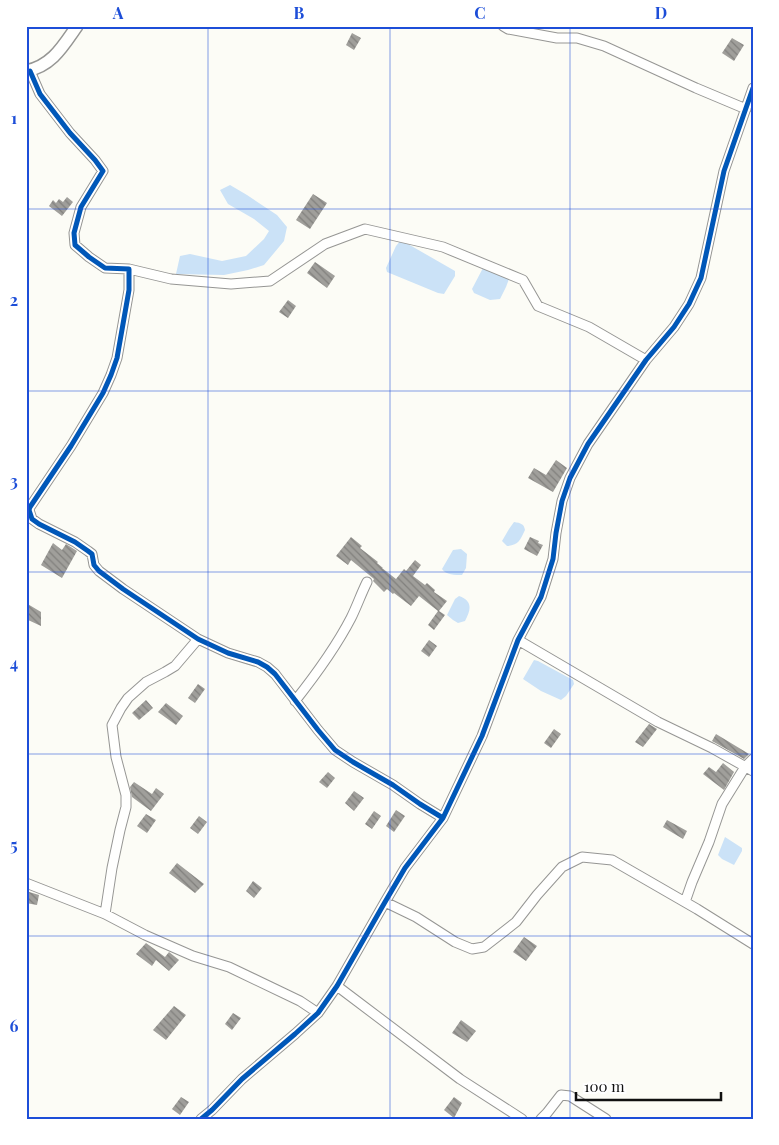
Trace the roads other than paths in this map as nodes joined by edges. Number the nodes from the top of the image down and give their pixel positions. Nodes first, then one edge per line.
1 (77, 26) edge
2 (504, 26) edge
3 (28, 71) edge
4 (753, 88) edge
5 (746, 109) junction
6 (129, 269) junction
7 (646, 360) junction
8 (28, 514) edge
9 (367, 582) dead end
10 (198, 639) junction
11 (518, 640) junction
12 (295, 701) junction
13 (753, 759) edge
14 (749, 769) edge
15 (443, 818) junction
16 (26, 883) edge
17 (385, 902) junction
18 (685, 902) junction
19 (105, 914) junction
20 (753, 944) edge
21 (337, 986) junction
22 (318, 1013) junction
23 (200, 1119) edge
24 (522, 1119) edge
25 (541, 1119) edge
26 (606, 1119) edge

1 - 3 street
2 - 5 street
3 - 6 street
4 - 5 street
5 - 7 street
6 - 7 street
6 - 8 street
7 - 11 street
8 - 10 street
9 - 12 street
10 - 12 street
10 - 19 street
11 - 14 street
11 - 15 street
12 - 15 street
13 - 14 street
14 - 18 street
15 - 17 street
16 - 19 street
17 - 18 street
17 - 21 street
18 - 20 street
19 - 22 street
21 - 22 street
21 - 24 street
22 - 23 street
25 - 26 street

